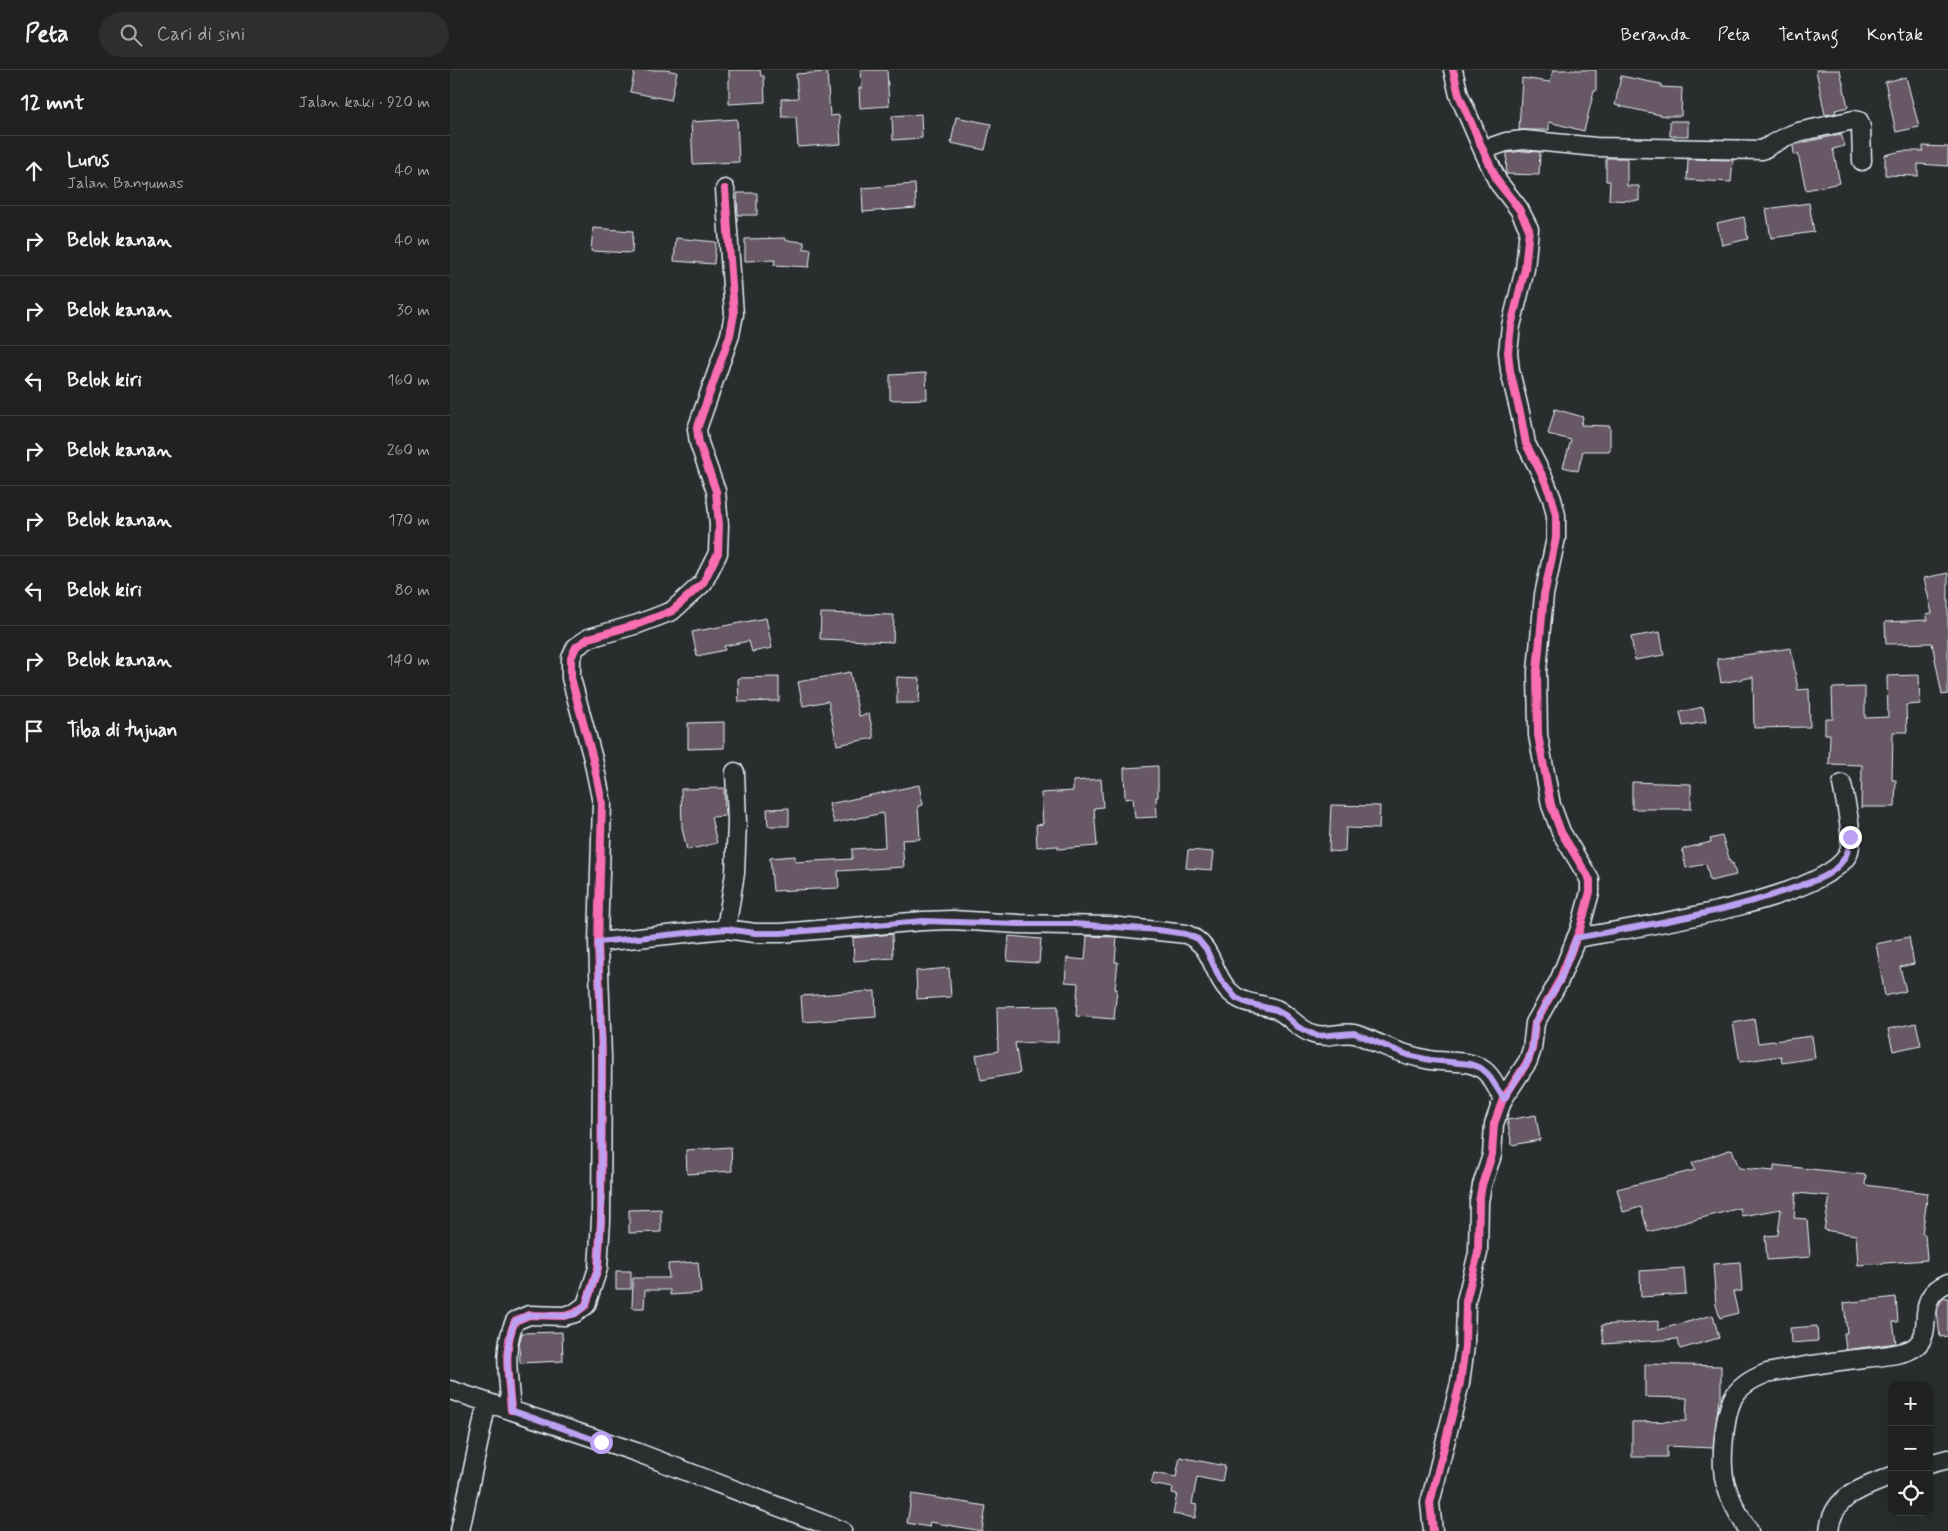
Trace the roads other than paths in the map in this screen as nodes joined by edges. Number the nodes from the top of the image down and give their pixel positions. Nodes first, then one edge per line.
1 (1452, 70) edge
2 (1483, 150) junction
3 (1862, 161) dead end
4 (725, 189) dead end
5 (735, 772) dead end
6 (1842, 784) dead end
7 (726, 929) junction
8 (1576, 938) junction
9 (598, 942) junction
10 (1504, 1099) junction
11 (1948, 1282) edge
12 (450, 1390) edge
13 (486, 1402) junction
14 (511, 1410) junction
15 (1948, 1459) edge
16 (1933, 1463) edge
17 (1888, 1478) edge
18 (460, 1531) edge
19 (842, 1531) edge
20 (1433, 1531) edge
21 (1749, 1531) edge
22 (1829, 1531) edge

1 - 2 street
2 - 3 street
2 - 8 street
4 - 9 street
5 - 7 street
6 - 8 street
7 - 9 street
7 - 10 street
8 - 10 street
9 - 14 street
10 - 20 street
11 - 21 street
12 - 13 street
13 - 14 street
13 - 18 street
14 - 19 street
15 - 16 street
17 - 22 street

